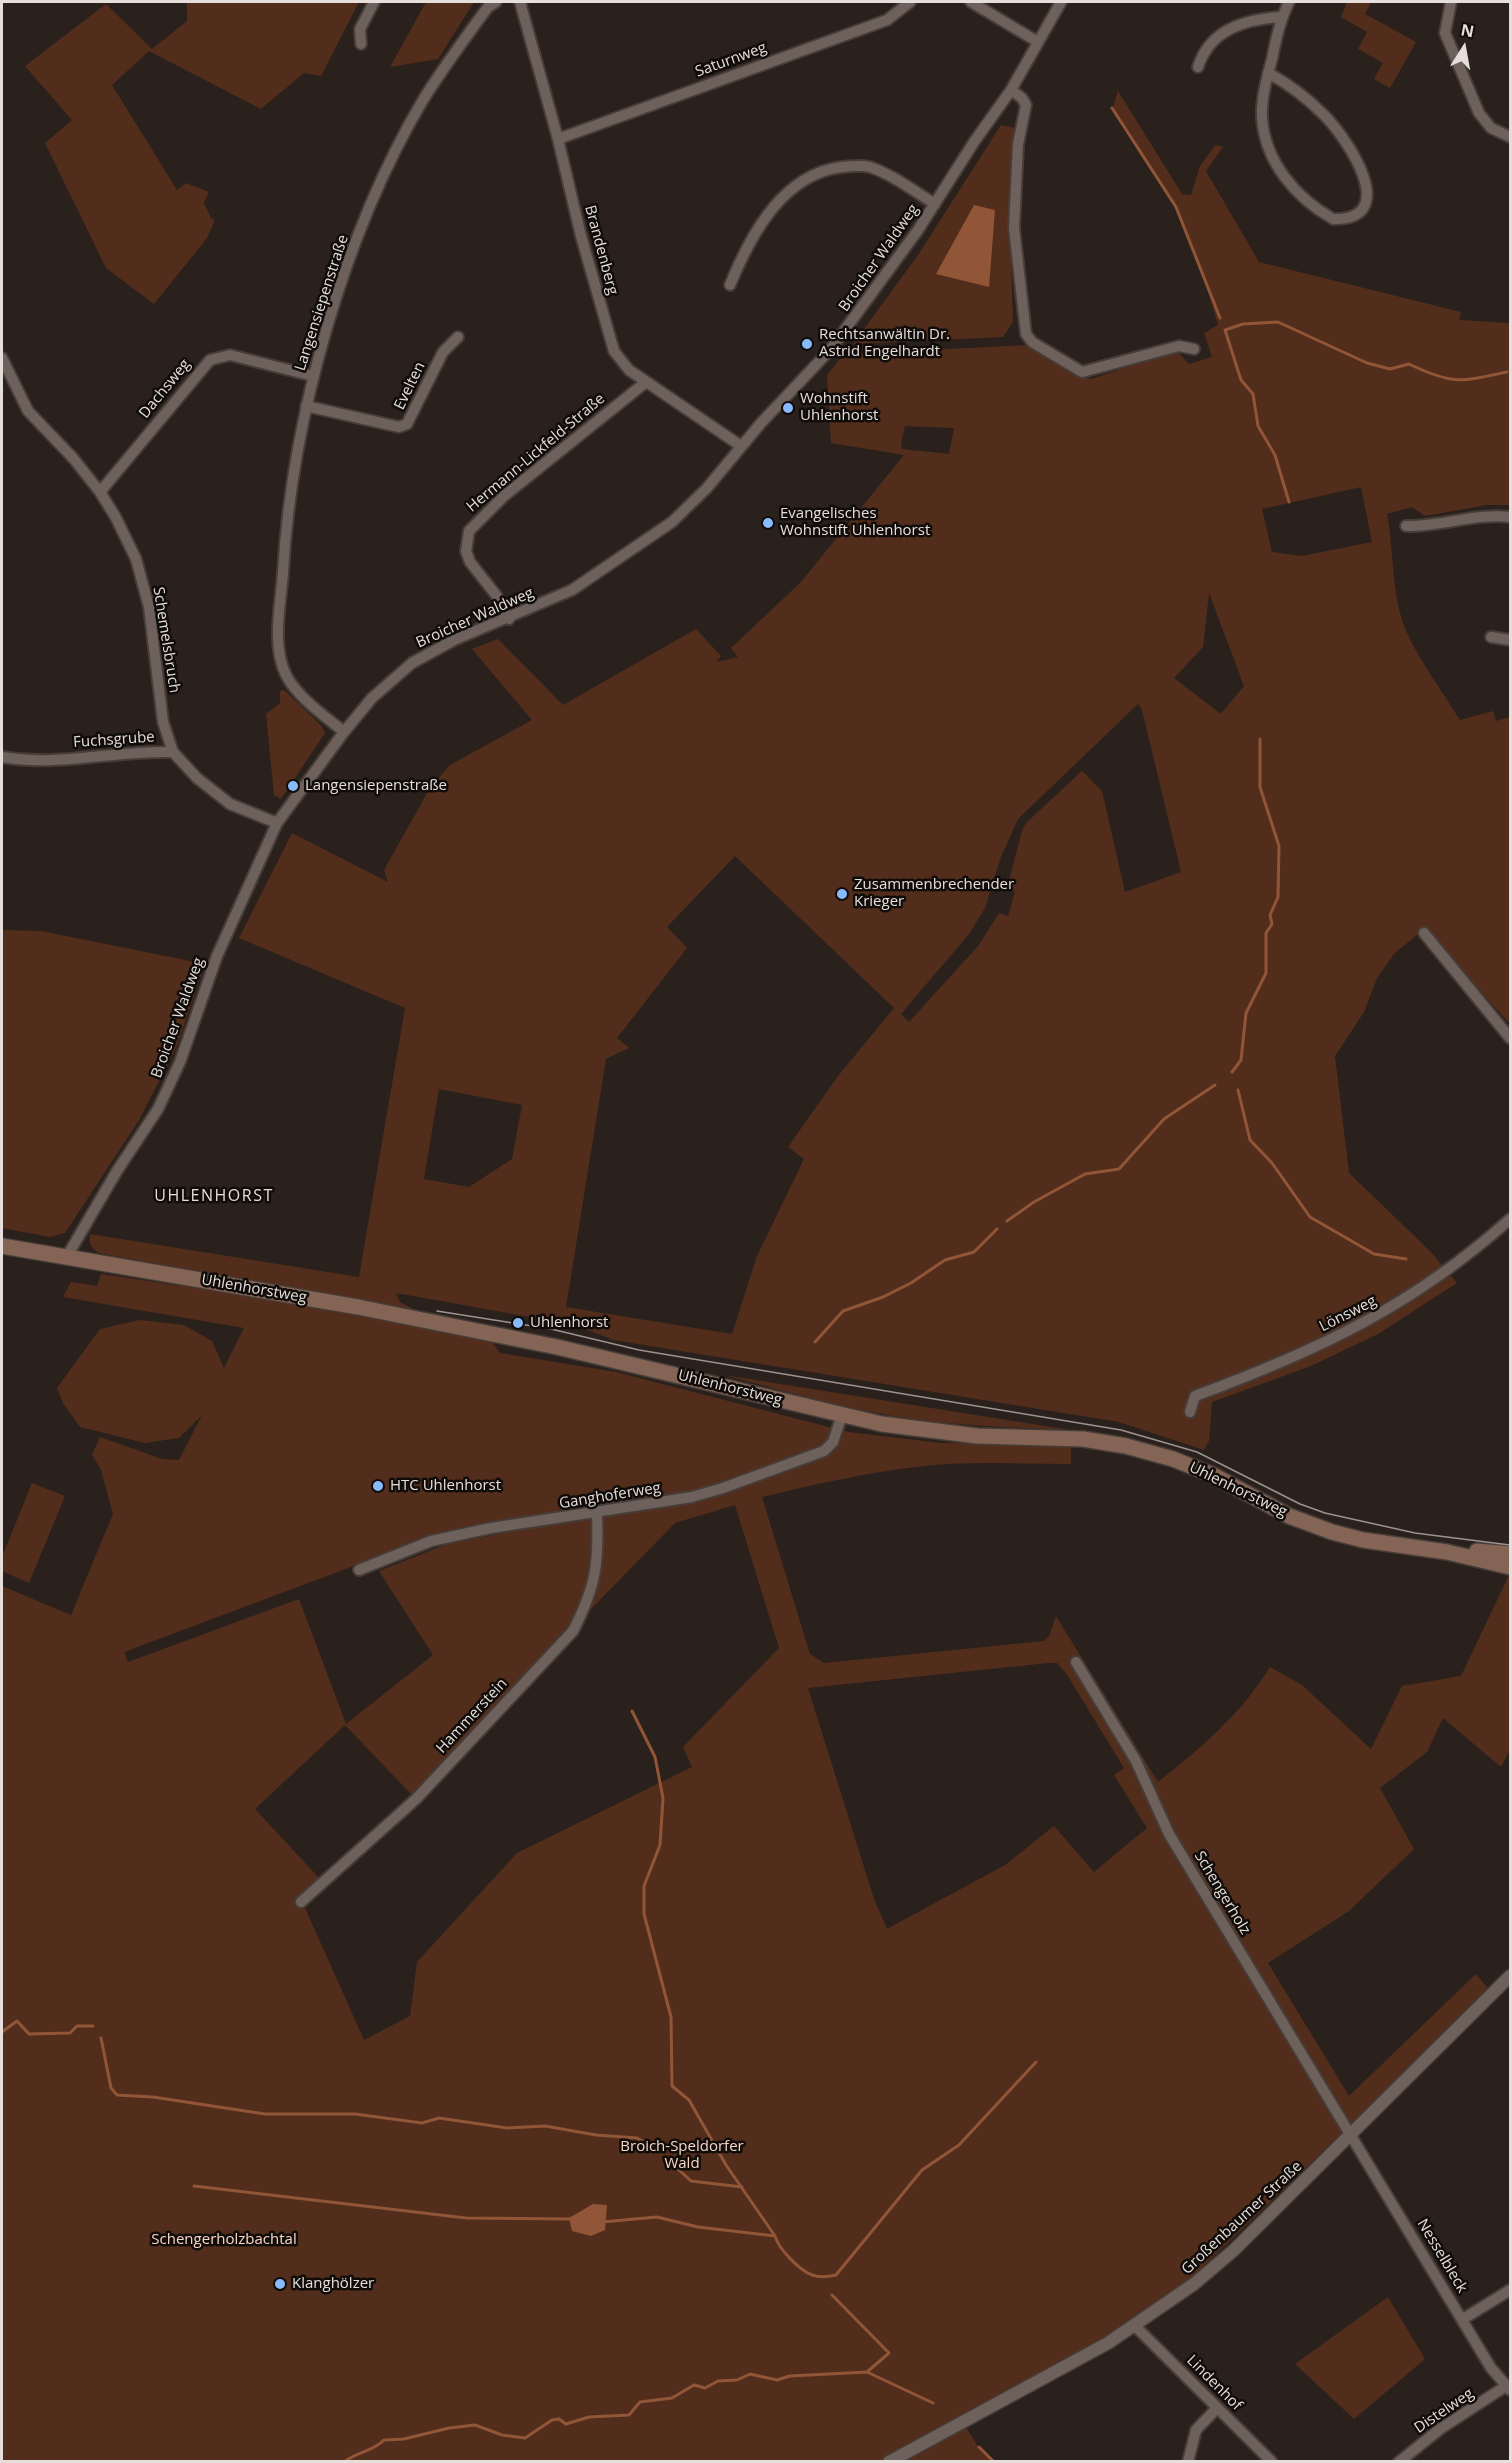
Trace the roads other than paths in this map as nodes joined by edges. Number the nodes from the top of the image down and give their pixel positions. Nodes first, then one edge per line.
1 (374, 2) edge
2 (496, 2) edge
3 (520, 2) edge
4 (910, 2) edge
5 (971, 2) edge
6 (1061, 2) edge
7 (1289, 2) edge
8 (1451, 2) edge
9 (1282, 17) junction
10 (1038, 42) junction
11 (361, 44) dead end
12 (1198, 67) dead end
13 (1268, 73) junction
14 (1011, 90) junction
15 (1510, 137) edge
16 (558, 139) junction
17 (935, 204) junction
18 (730, 285) dead end
19 (458, 337) dead end
20 (1194, 349) dead end
21 (2, 358) edge
22 (313, 376) junction
23 (646, 381) junction
24 (306, 406) junction
25 (741, 446) junction
26 (100, 492) junction
27 (1510, 517) edge
28 (1406, 526) dead end
29 (509, 619) junction
30 (1491, 636) dead end
31 (1510, 640) edge
32 (344, 732) junction
33 (173, 752) junction
34 (2, 757) edge
35 (277, 823) junction
36 (1424, 933) dead end
37 (1510, 1038) edge
38 (1510, 1219) edge
39 (2, 1246) edge
40 (66, 1258) junction
41 (1190, 1413) dead end
42 (842, 1415) junction
43 (597, 1514) junction
44 (1447, 1552) junction
45 (1510, 1554) edge
46 (1510, 1567) edge
47 (359, 1570) dead end
48 (1076, 1662) dead end
49 (301, 1902) dead end
50 (1510, 1976) edge
51 (1352, 2134) junction
52 (1510, 2290) edge
53 (1463, 2319) junction
54 (1135, 2326) junction
55 (1508, 2388) edge
56 (1217, 2408) junction
57 (889, 2462) edge
58 (1188, 2462) edge
59 (1272, 2462) edge
60 (1399, 2462) edge

1 - 11 street
2 - 22 street, Langensiepenstraße
3 - 16 street, Brandenberg
4 - 16 street, Saturnweg
5 - 10 street
6 - 10 street, Broicher Waldweg
7 - 9 street
8 - 15 street
9 - 12 street
9 - 13 street
10 - 14 street, Broicher Waldweg
13 - 13 street
14 - 17 street, Broicher Waldweg
14 - 20 street
16 - 23 street, Brandenberg
17 - 18 street
17 - 25 street, Broicher Waldweg
19 - 24 street, Evelten
21 - 26 street, Schemelsbruch
22 - 24 street, Langensiepenstraße
22 - 26 street, Dachsweg
23 - 25 street, Brandenberg
23 - 29 street, Hermann-Lickfeld-Straße
24 - 32 street, Langensiepenstraße
25 - 29 street, Broicher Waldweg
26 - 33 street, Schemelsbruch
27 - 28 street
29 - 32 street, Broicher Waldweg
30 - 31 street
32 - 35 street, Broicher Waldweg
33 - 34 street, Fuchsgrube
33 - 35 street, Fuchsgrube
35 - 40 street, Broicher Waldweg
36 - 37 street
38 - 41 street, Lönsweg
39 - 40 main road, Uhlenhorstweg
40 - 42 main road, Uhlenhorstweg
42 - 43 street, Ganghoferweg
42 - 44 main road, Uhlenhorstweg
43 - 47 street, Ganghoferweg
43 - 49 street, Hammerstein
44 - 45 main road, Uhlenhorstweg
44 - 46 main road, Uhlenhorstweg
48 - 51 street, Schengerholz
50 - 51 street, Großenbaumer Straße
51 - 53 street, Nesselbleck
51 - 54 street, Großenbaumer Straße
52 - 53 street
53 - 55 street, Nesselbleck
54 - 56 street, Lindenhof
54 - 57 street, Großenbaumer Straße
55 - 60 street, Distelweg
56 - 58 street
56 - 59 street, Lindenhof

